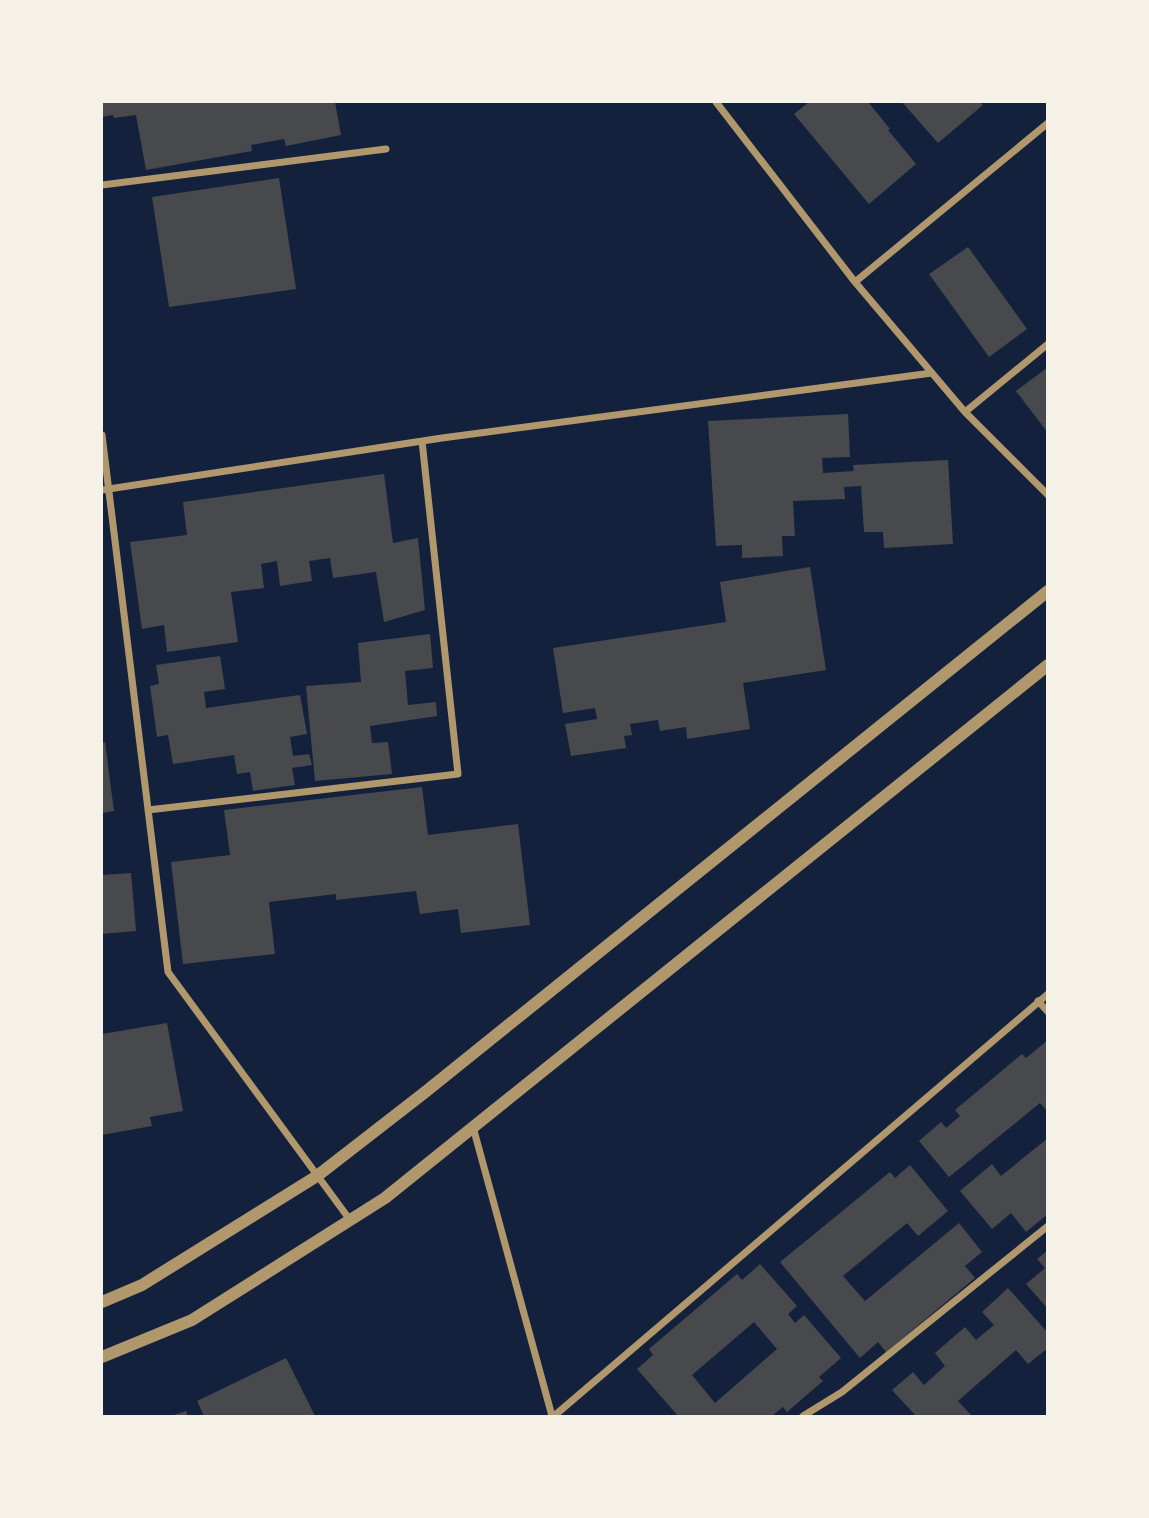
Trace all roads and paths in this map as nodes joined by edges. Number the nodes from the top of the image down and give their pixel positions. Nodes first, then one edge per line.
1 (716, 102) edge
2 (1048, 123) edge
3 (386, 149) dead end
4 (102, 185) edge
5 (855, 282) junction
6 (1048, 344) edge
7 (932, 373) junction
8 (965, 412) junction
9 (102, 435) edge
10 (422, 441) junction
11 (105, 489) edge
12 (1048, 495) edge
13 (1048, 591) edge
14 (1048, 665) edge
15 (148, 810) junction
16 (1048, 994) edge
17 (1038, 1001) junction
18 (1048, 1012) edge
19 (473, 1127) junction
20 (317, 1176) junction
21 (350, 1220) junction
22 (1048, 1226) edge
23 (102, 1302) edge
24 (102, 1357) edge
25 (553, 1416) edge
26 (803, 1416) edge

1 - 5 street
2 - 5 street
3 - 4 street
5 - 7 street
6 - 8 street
7 - 8 street
7 - 10 street
8 - 12 street
9 - 11 street
10 - 11 street
10 - 15 street
11 - 15 street
13 - 20 street
14 - 19 street
15 - 20 street
16 - 17 street
17 - 18 street
17 - 25 street
19 - 21 street
19 - 25 street
20 - 21 street
20 - 23 street
21 - 24 street
22 - 26 street

